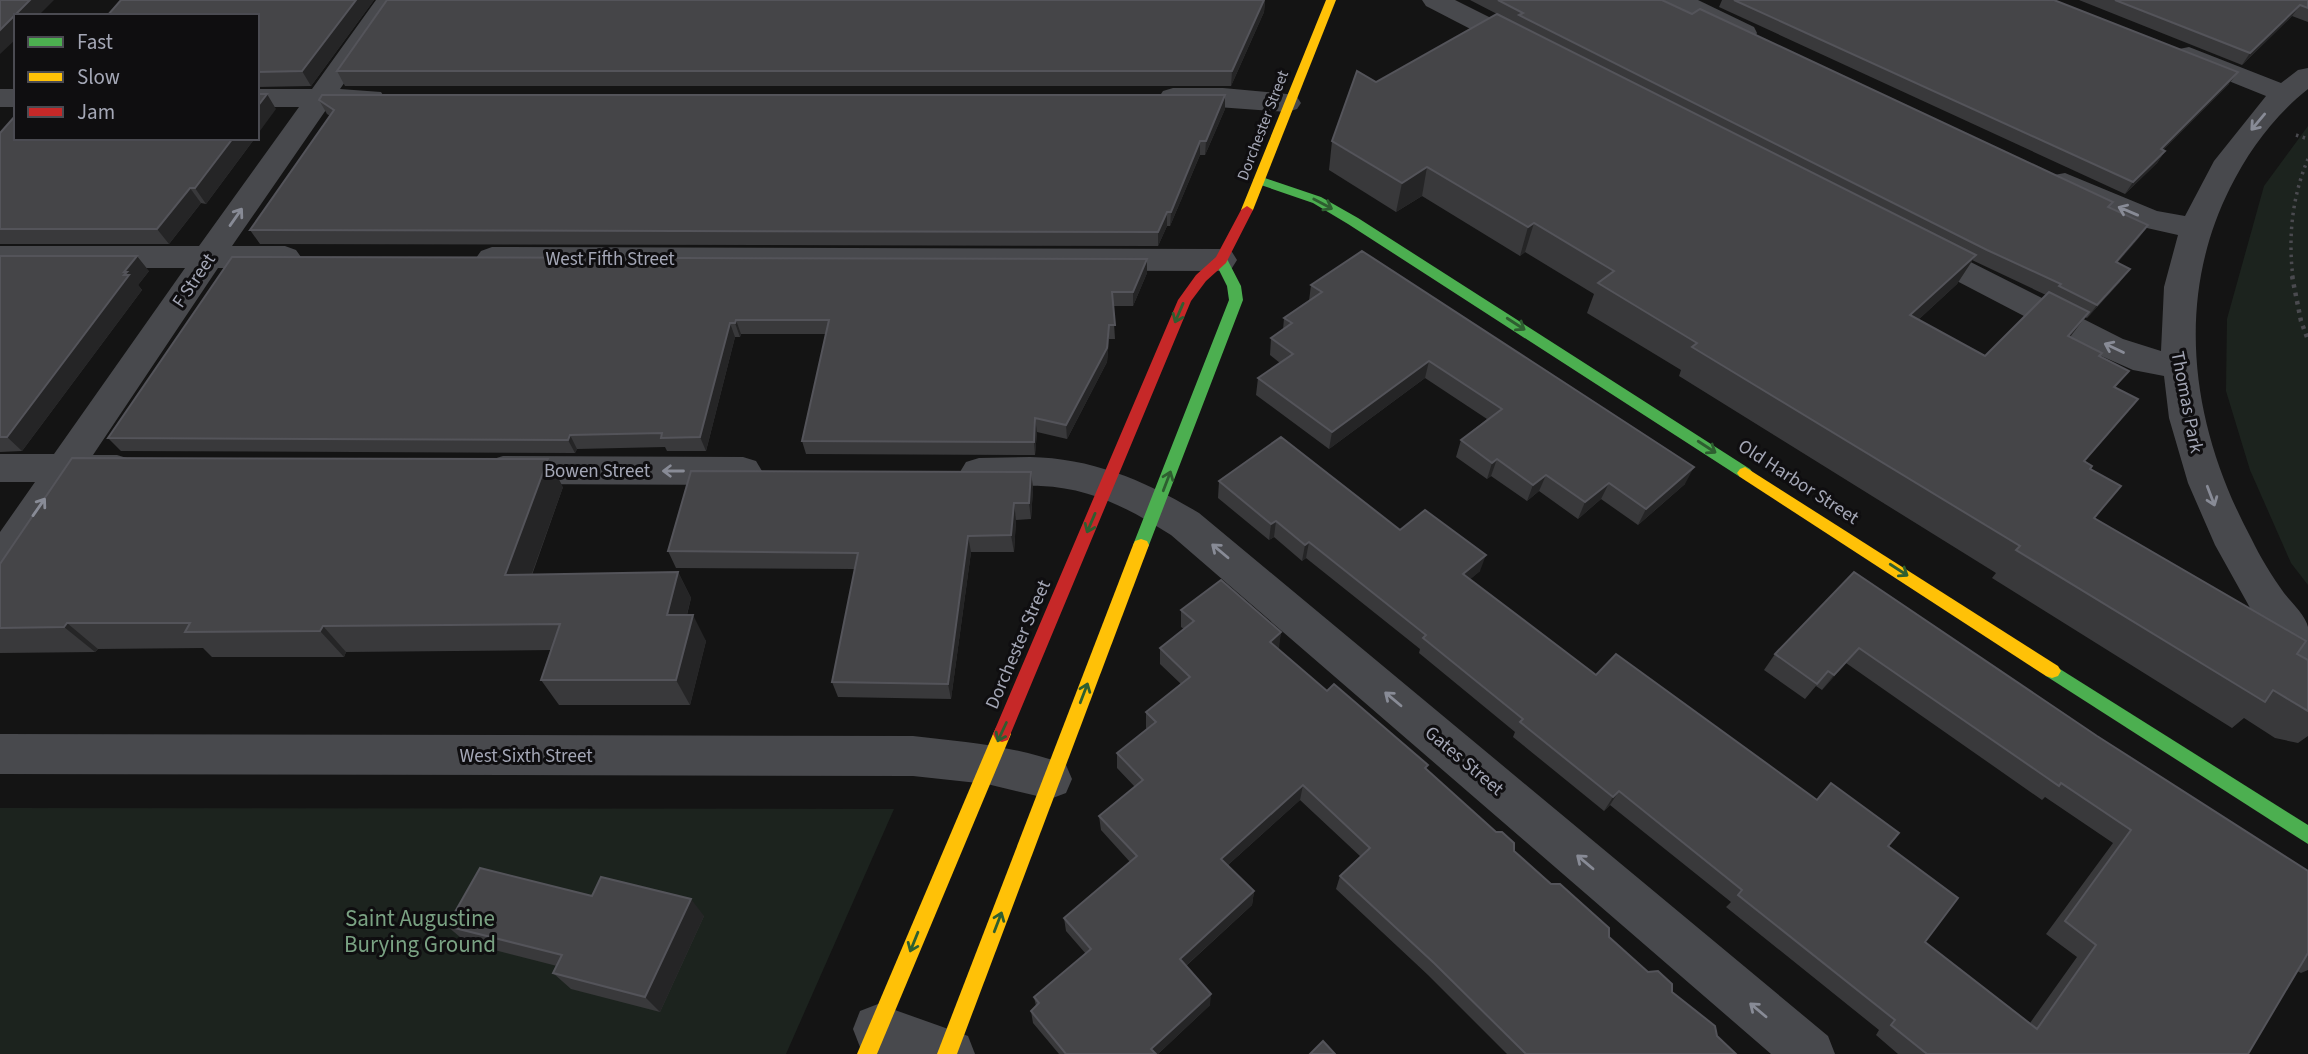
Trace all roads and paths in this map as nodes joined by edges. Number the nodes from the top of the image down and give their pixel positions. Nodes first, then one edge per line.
1 (389, 0) edge
2 (1331, 0) edge
3 (1435, 0) edge
4 (1677, 0) edge
5 (1767, 43) edge
6 (2161, 44) edge
7 (1544, 56) edge
8 (2296, 85) edge
9 (1140, 97) edge
10 (259, 98) edge
11 (320, 98) junction
12 (394, 98) edge
13 (1287, 103) junction
14 (2308, 159) edge
15 (2046, 173) edge
16 (1259, 180) junction
17 (2194, 228) junction
18 (1888, 233) edge
19 (0, 257) edge
20 (208, 257) junction
21 (314, 257) edge
22 (466, 258) edge
23 (1221, 260) junction
24 (2308, 340) edge
25 (2179, 366) junction
26 (0, 468) edge
27 (65, 468) junction
28 (157, 469) edge
29 (475, 470) edge
30 (781, 471) edge
31 (947, 472) edge
32 (1107, 485) junction
33 (1157, 506) junction
34 (0, 563) edge
35 (2308, 657) edge
36 (0, 754) edge
37 (987, 764) junction
38 (1050, 779) junction
39 (2308, 835) edge
40 (872, 1041) edge
41 (948, 1054) edge
42 (1810, 1054) edge

1 - 11 street, F Street
2 - 13 main road, Dorchester Street
3 - 7 street
4 - 5 street
6 - 8 street
8 -> 17 street, Thomas Park
9 - 13 street
10 - 11 street
11 - 12 street
20 -> 11 street, F Street
13 - 16 main road, Dorchester Street
14 - 24 path
17 -> 15 street
16 - 23 main road, Dorchester Street
16 -> 39 main road, Old Harbor Street
17 - 25 street, Thomas Park
25 -> 18 street
19 - 20 street
20 - 21 street
20 - 27 street, F Street
22 - 23 street, West Fifth Street
23 -> 32 main road, Dorchester Street
33 -> 23 main road
25 -> 35 street, Thomas Park
26 - 27 street
27 - 28 street
34 -> 27 street, F Street
30 -> 29 street, Bowen Street
31 - 32 street
32 - 33 street, Gates Street
32 -> 37 main road, Dorchester Street
38 -> 33 main road
42 -> 33 street, Gates Street
36 - 37 street, West Sixth Street
37 - 38 street, West Sixth Street
37 -> 40 main road, Dorchester Street
41 -> 38 main road
40 - 41 street

